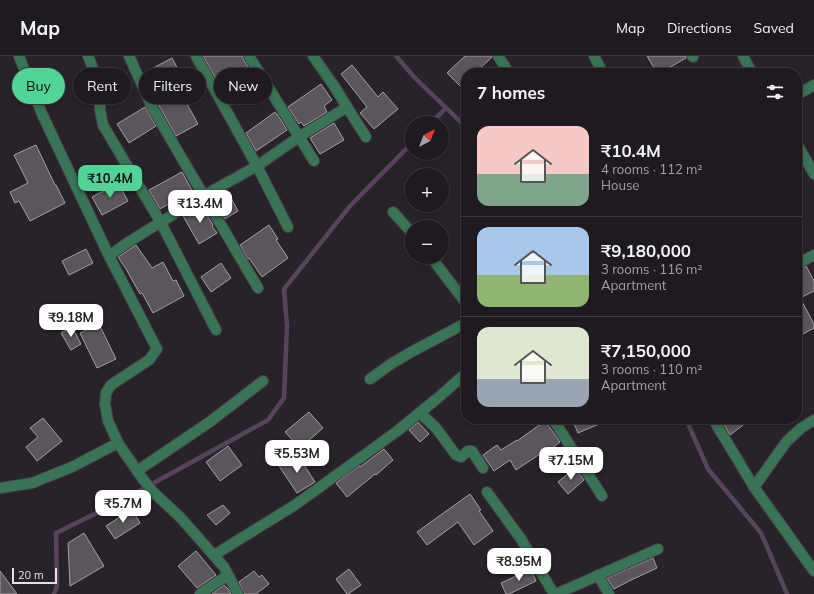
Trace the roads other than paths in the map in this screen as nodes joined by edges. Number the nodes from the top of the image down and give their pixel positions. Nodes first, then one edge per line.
1 (20, 56) edge
2 (88, 56) edge
3 (129, 56) edge
4 (196, 56) edge
5 (249, 56) edge
6 (313, 56) edge
7 (498, 56) edge
8 (594, 56) edge
9 (743, 56) edge
10 (506, 68) edge
11 (600, 68) edge
12 (749, 68) edge
13 (814, 85) edge
14 (802, 91) edge
15 (347, 107) junction
16 (299, 137) junction
17 (366, 137) dead end
18 (802, 153) edge
19 (314, 161) dead end
20 (257, 166) junction
21 (814, 174) edge
22 (203, 196) junction
23 (393, 212) dead end
24 (160, 222) junction
25 (405, 225) edge
26 (288, 227) dead end
27 (814, 255) edge
28 (109, 256) junction
29 (802, 261) edge
30 (436, 264) edge
31 (258, 288) dead end
32 (461, 296) edge
33 (461, 326) edge
34 (216, 330) dead end
35 (461, 377) edge
36 (370, 378) dead end
37 (263, 381) dead end
38 (420, 413) junction
39 (814, 420) edge
40 (556, 424) edge
41 (716, 424) edge
42 (798, 424) edge
43 (801, 428) junction
44 (118, 443) junction
45 (483, 468) dead end
46 (140, 475) junction
47 (754, 487) junction
48 (0, 488) edge
49 (487, 492) dead end
50 (602, 496) dead end
51 (658, 549) dead end
52 (214, 555) junction
53 (814, 571) edge
54 (228, 575) junction
55 (598, 575) junction
56 (200, 594) edge
57 (238, 594) edge
58 (555, 594) edge
59 (609, 594) edge

1 - 28 street
2 - 24 street
3 - 22 street
4 - 20 street
5 - 16 street
6 - 15 street
7 - 10 street
8 - 11 street
9 - 12 street
13 - 14 street
15 - 16 street
15 - 17 street
16 - 19 street
16 - 20 street
18 - 21 street
20 - 22 street
20 - 26 street
22 - 24 street
22 - 31 street
23 - 25 street
24 - 28 street
24 - 34 street
27 - 29 street
28 - 44 street
30 - 32 street
33 - 36 street
35 - 38 street
37 - 46 street
38 - 45 street
38 - 52 street
39 - 43 street
40 - 50 street
41 - 47 street
42 - 43 street
43 - 47 street
44 - 46 street
44 - 48 street
46 - 52 street
47 - 53 street
49 - 58 street
51 - 55 street
52 - 54 street
54 - 56 street
54 - 57 street
55 - 58 street
55 - 59 street

